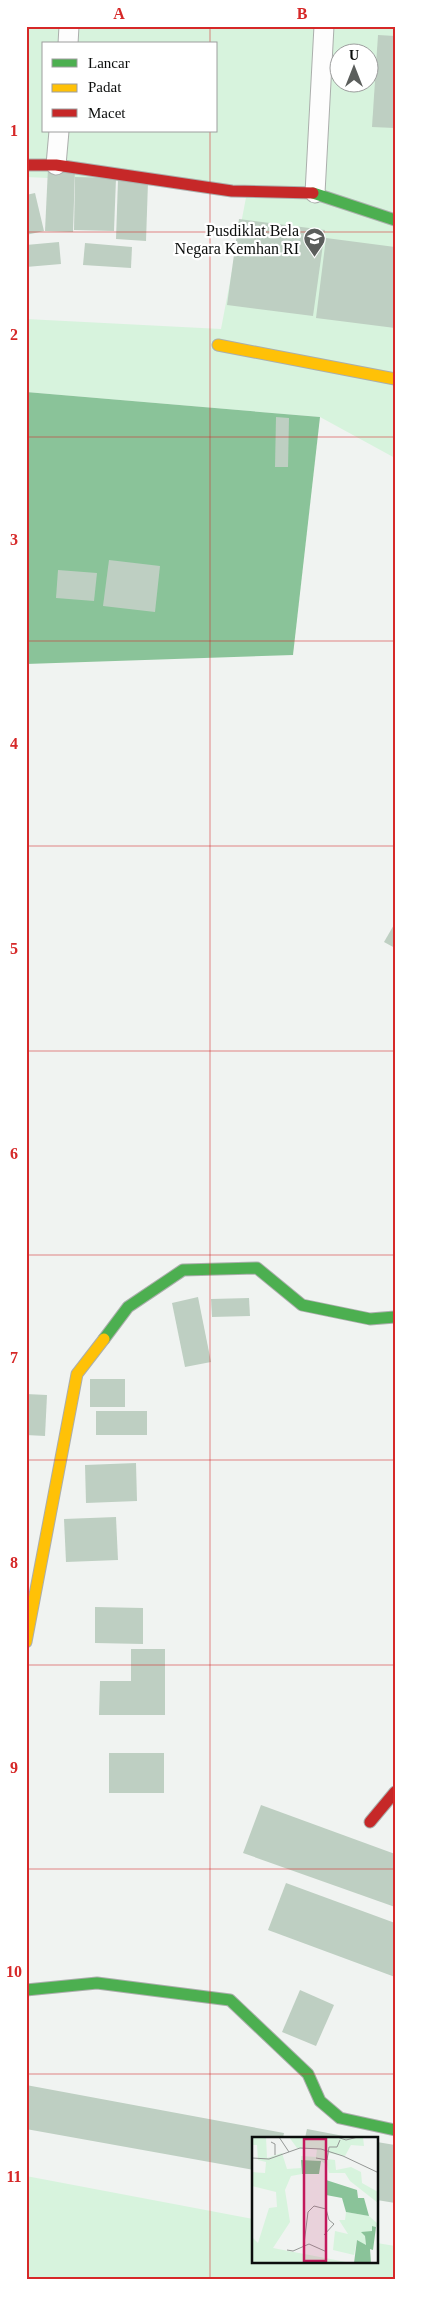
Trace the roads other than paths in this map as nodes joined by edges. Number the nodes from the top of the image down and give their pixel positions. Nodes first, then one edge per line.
1 (69, 26) edge
2 (324, 26) edge
3 (68, 42) edge
4 (60, 132) edge
5 (26, 164) edge
6 (56, 164) junction
7 (315, 193) junction
8 (395, 220) edge
9 (218, 346) dead end
10 (395, 379) edge
11 (395, 1317) edge
12 (26, 1642) edge
13 (395, 1792) edge
14 (370, 1822) dead end
15 (26, 1990) edge
16 (395, 2130) edge

1 - 3 lane
2 - 7 lane
4 - 6 lane
5 - 6 street
6 - 7 street
7 - 8 street
9 - 10 street
11 - 12 street
13 - 14 street
15 - 16 street

